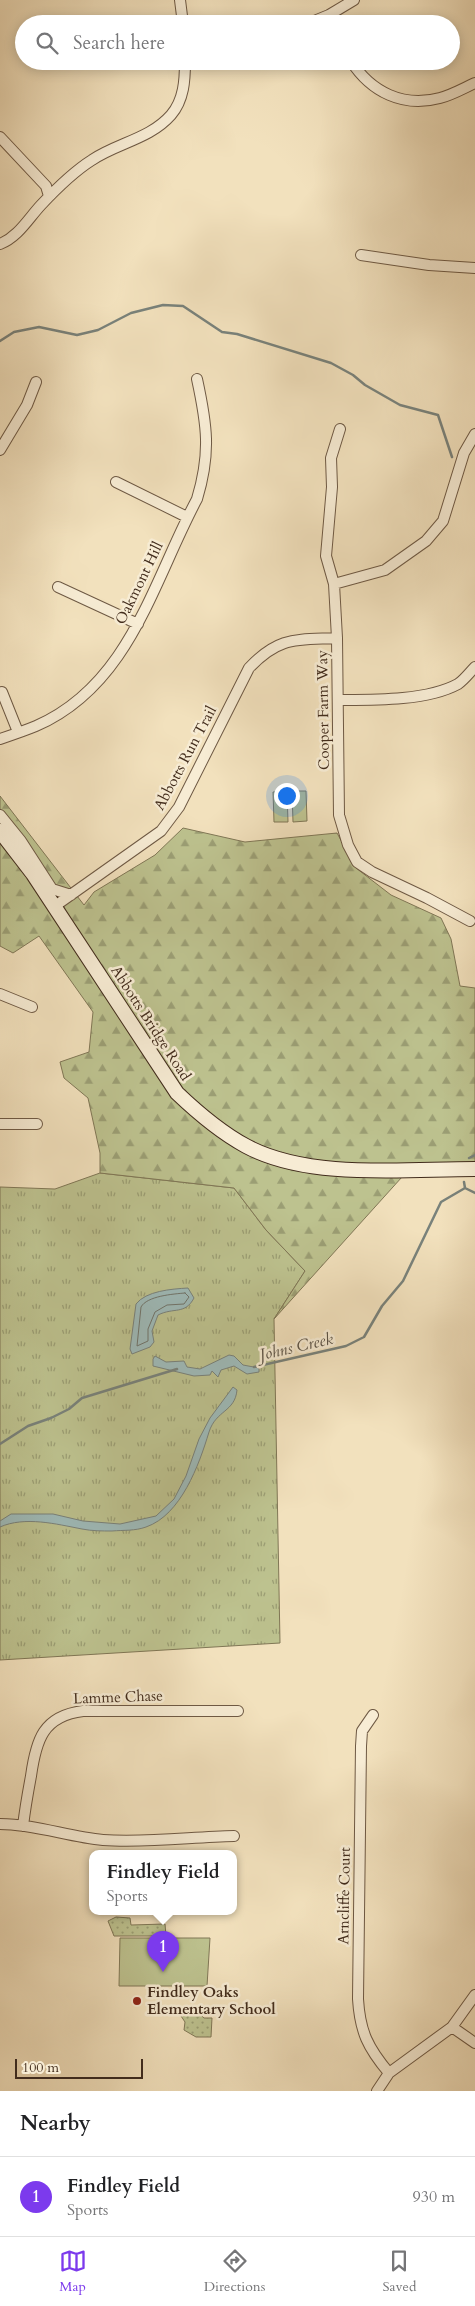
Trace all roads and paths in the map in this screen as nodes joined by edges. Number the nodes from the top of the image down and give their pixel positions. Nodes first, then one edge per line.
1 (180, 0) edge
2 (354, 0) edge
3 (182, 15) edge
4 (336, 15) edge
5 (184, 70) edge
6 (358, 70) edge
7 (475, 83) edge
8 (0, 137) edge
9 (50, 196) junction
10 (0, 244) edge
11 (361, 255) dead end
12 (475, 268) edge
13 (197, 379) dead end
14 (36, 382) dead end
15 (340, 429) dead end
16 (475, 434) edge
17 (0, 450) edge
18 (116, 482) dead end
19 (187, 517) junction
20 (334, 584) junction
21 (58, 588) dead end
22 (138, 624) junction
23 (337, 638) junction
24 (475, 667) edge
25 (2, 692) dead end
26 (338, 700) junction
27 (18, 732) junction
28 (0, 739) edge
29 (0, 815) edge
30 (0, 831) edge
31 (71, 895) junction
32 (55, 906) junction
33 (470, 921) dead end
34 (0, 994) edge
35 (32, 1007) dead end
36 (0, 1124) edge
37 (37, 1124) dead end
38 (475, 1169) edge
39 (238, 1711) dead end
40 (373, 1714) dead end
41 (0, 1824) edge
42 (23, 1826) junction
43 (234, 1836) dead end
44 (475, 1996) edge
45 (452, 2027) junction
46 (475, 2044) edge
47 (389, 2073) junction
48 (377, 2091) edge

1 - 3 street
2 - 4 street
5 - 9 street
6 - 7 street
8 - 9 street
9 - 10 street
11 - 12 street
13 - 19 street, Oakmont Hill
14 - 17 street
15 - 20 street, Cooper Farm Way
16 - 20 street
18 - 19 street
19 - 22 street, Oakmont Hill
20 - 23 street, Cooper Farm Way
21 - 22 street
22 - 27 street, Oakmont Hill
23 - 26 street, Cooper Farm Way
23 - 31 street, Abbotts Run Trail
24 - 26 street
25 - 27 street
26 - 33 street, Cooper Farm Way
27 - 28 street, Oakmont Hill
29 - 31 street
30 - 32 main road, Abbotts Bridge Road
31 - 32 street, Abbotts Run Trail
32 - 38 main road, Abbotts Bridge Road
34 - 35 street
36 - 37 street
39 - 42 street, Lamme Chase
40 - 47 street, Arncliffe Court
41 - 42 street
42 - 43 street
44 - 45 street
45 - 46 street
45 - 47 street
47 - 48 street

